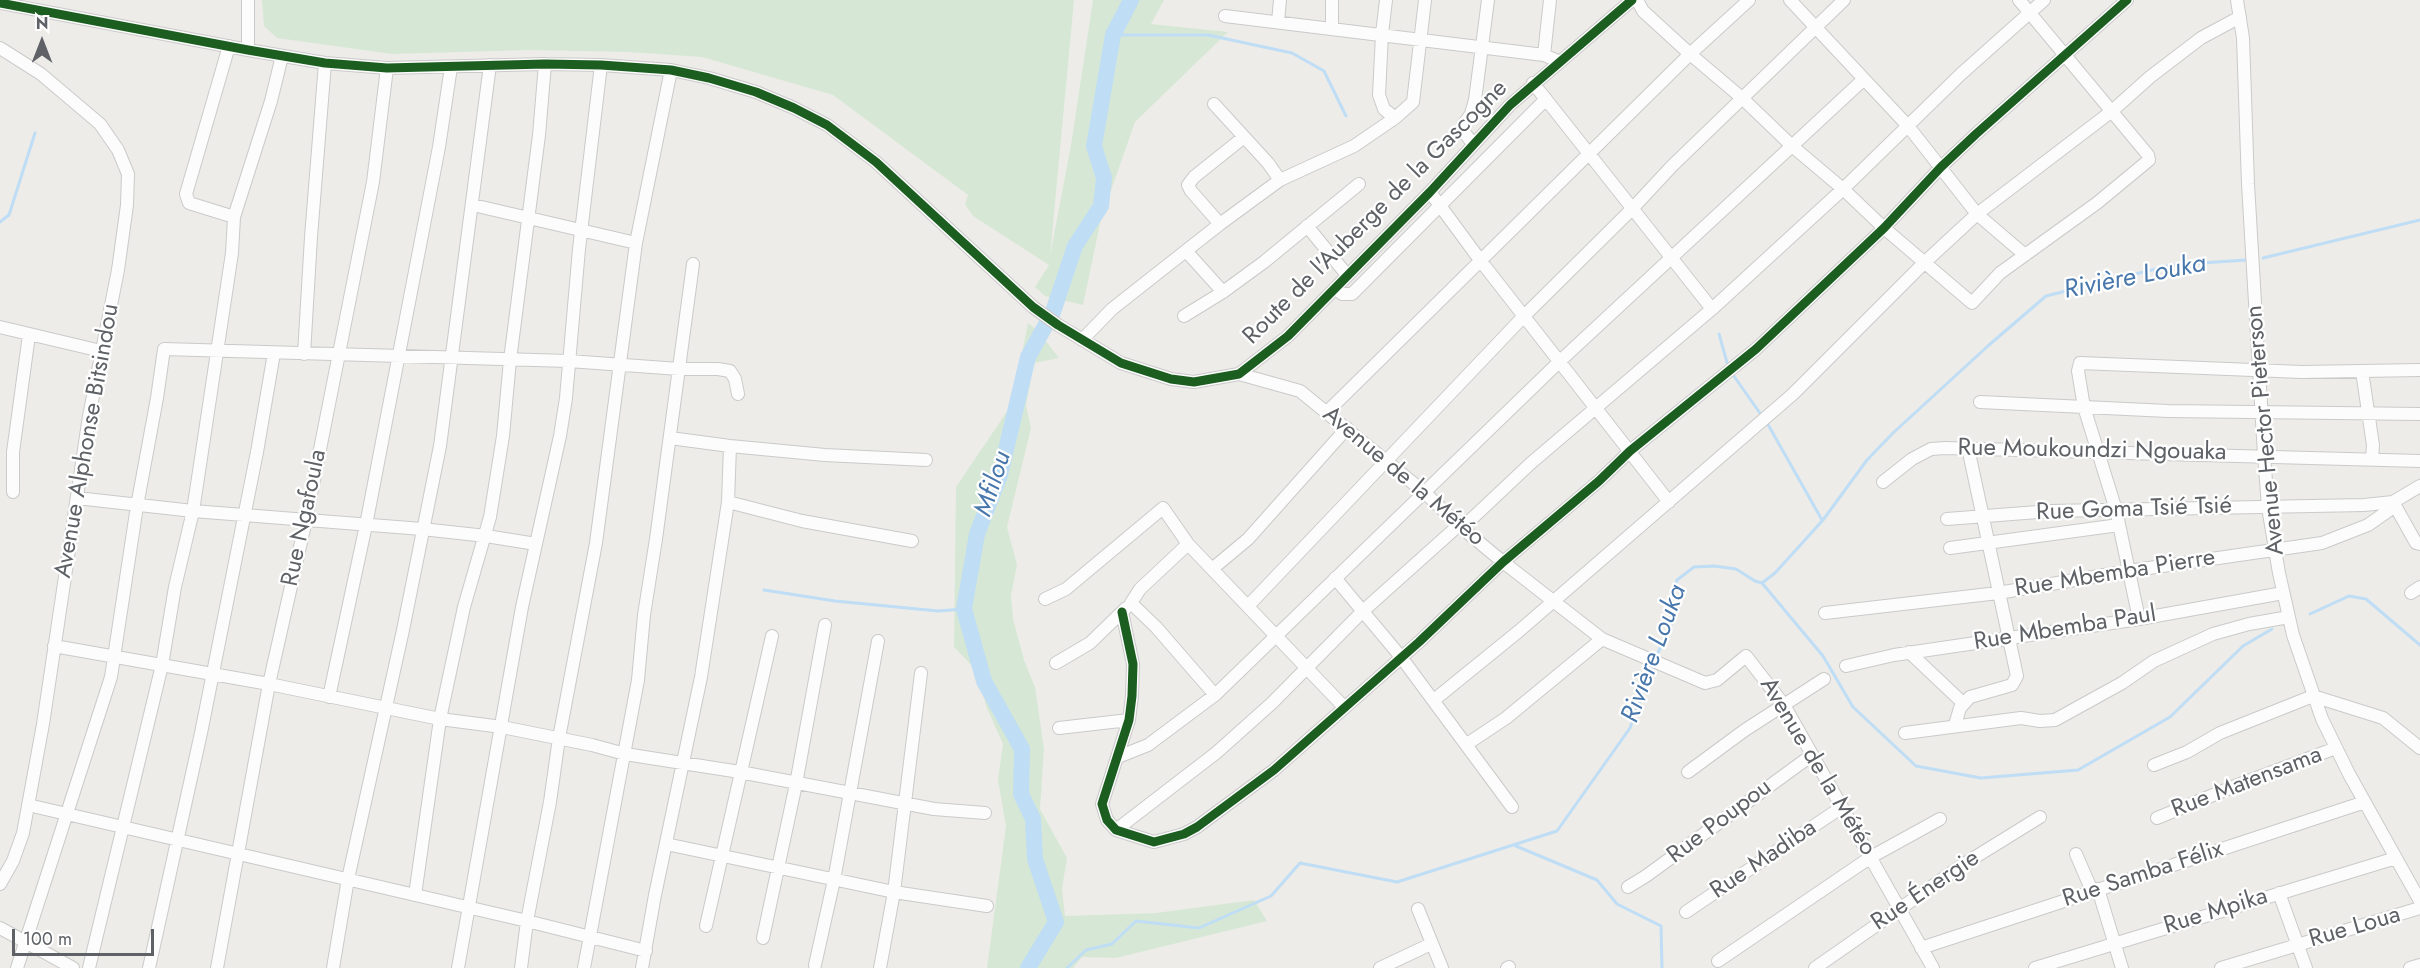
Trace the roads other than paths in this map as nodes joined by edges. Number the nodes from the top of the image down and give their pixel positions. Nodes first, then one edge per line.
1 (248, 0) edge
2 (1280, 0) edge
3 (1332, 0) edge
4 (1386, 0) edge
5 (1425, 0) edge
6 (1488, 0) edge
7 (1550, 0) edge
8 (1632, 0) edge
9 (1637, 0) edge
10 (1749, 0) edge
11 (1790, 0) edge
12 (1844, 0) edge
13 (2019, 0) edge
14 (2044, 0) edge
15 (2127, 0) edge
16 (2237, 0) edge
17 (0, 3) edge
18 (46, 6) edge
19 (2030, 13) junction
20 (1225, 16) dead end
21 (2240, 16) junction
22 (1278, 22) junction
23 (1816, 27) junction
24 (1332, 28) junction
25 (1382, 34) junction
26 (1420, 38) junction
27 (229, 46) junction
28 (1481, 46) junction
29 (0, 48) edge
30 (248, 50) junction
31 (1690, 54) junction
32 (1544, 55) junction
33 (282, 56) junction
34 (2064, 56) junction
35 (1560, 62) junction
36 (325, 63) junction
37 (545, 64) junction
38 (490, 65) junction
39 (601, 65) junction
40 (451, 67) junction
41 (387, 68) junction
42 (671, 70) junction
43 (1864, 80) junction
44 (1533, 83) junction
45 (1742, 98) junction
46 (1546, 99) junction
47 (1214, 104) dead end
48 (2112, 111) junction
49 (1395, 118) junction
50 (1908, 126) junction
51 (1244, 137) junction
52 (1473, 144) junction
53 (1792, 146) junction
54 (1589, 156) junction
55 (1941, 167) junction
56 (1280, 180) junction
57 (1359, 184) dead end
58 (1843, 189) junction
59 (1430, 192) junction
60 (473, 205) junction
61 (1440, 206) junction
62 (1632, 209) junction
63 (1977, 214) junction
64 (234, 217) junction
65 (529, 217) junction
66 (1220, 224) junction
67 (1306, 226) junction
68 (1884, 228) junction
69 (582, 230) junction
70 (1389, 234) junction
71 (636, 243) junction
72 (1400, 248) junction
73 (1186, 251) junction
74 (2025, 255) junction
75 (1671, 258) junction
76 (1480, 260) junction
77 (1924, 263) junction
78 (693, 264) dead end
79 (1350, 272) junction
80 (1366, 281) junction
81 (1335, 288) junction
82 (1223, 292) junction
83 (1712, 309) junction
84 (1184, 316) dead end
85 (1524, 316) junction
86 (0, 327) edge
87 (29, 335) junction
88 (1082, 340) junction
89 (101, 351) junction
90 (216, 352) junction
91 (274, 353) junction
92 (304, 354) junction
93 (338, 355) junction
94 (397, 357) junction
95 (452, 359) junction
96 (510, 360) junction
97 (569, 361) junction
98 (1560, 361) junction
99 (620, 364) junction
100 (679, 369) junction
101 (2259, 370) junction
102 (2420, 370) edge
103 (2362, 371) junction
104 (1239, 374) junction
105 (738, 394) dead end
106 (1980, 402) dead end
107 (2084, 407) junction
108 (1596, 408) junction
109 (2261, 411) junction
110 (1326, 413) junction
111 (2368, 413) junction
112 (2420, 414) edge
113 (1347, 428) junction
114 (670, 438) junction
115 (730, 446) junction
116 (1968, 448) junction
117 (1630, 451) junction
118 (2100, 453) junction
119 (2264, 455) junction
120 (2372, 459) junction
121 (926, 460) dead end
122 (1385, 461) junction
123 (2420, 461) edge
124 (1882, 482) dead end
125 (2420, 486) edge
126 (13, 492) dead end
127 (1424, 492) junction
128 (76, 498) junction
129 (728, 502) junction
130 (1669, 502) junction
131 (2394, 504) junction
132 (137, 506) junction
133 (2268, 507) junction
134 (2116, 510) junction
135 (193, 511) junction
136 (245, 515) junction
137 (1982, 516) junction
138 (1947, 519) dead end
139 (306, 520) junction
140 (366, 525) junction
141 (2119, 525) junction
142 (1460, 526) junction
143 (422, 529) junction
144 (486, 536) junction
145 (912, 541) dead end
146 (536, 544) junction
147 (1188, 544) junction
148 (1989, 544) junction
149 (2420, 544) edge
150 (1950, 548) dead end
151 (2274, 551) junction
152 (1503, 562) junction
153 (1212, 569) junction
154 (2128, 571) junction
155 (1335, 578) junction
156 (1998, 593) junction
157 (2283, 593) junction
158 (1045, 599) dead end
159 (1553, 602) junction
160 (1248, 606) junction
161 (1126, 608) junction
162 (1363, 611) junction
163 (1825, 613) dead end
164 (2289, 618) junction
165 (2139, 619) junction
166 (825, 626) dead end
167 (1276, 634) junction
168 (772, 636) dead end
169 (2009, 638) junction
170 (1602, 639) junction
171 (878, 641) dead end
172 (54, 646) junction
173 (1909, 652) junction
174 (115, 656) junction
175 (1401, 657) junction
176 (1056, 663) dead end
177 (162, 665) junction
178 (1846, 666) dead end
179 (1307, 668) junction
180 (921, 673) dead end
181 (212, 674) junction
182 (1824, 679) dead end
183 (269, 684) junction
184 (1215, 695) junction
185 (2313, 696) junction
186 (329, 698) junction
187 (1434, 700) junction
188 (1963, 703) junction
189 (1784, 705) junction
190 (1344, 707) junction
191 (386, 709) junction
192 (440, 719) junction
193 (1129, 720) junction
194 (1955, 725) junction
195 (502, 727) junction
196 (1059, 728) dead end
197 (1905, 733) dead end
198 (559, 738) junction
199 (1467, 744) junction
200 (2336, 748) junction
201 (2420, 748) edge
202 (625, 754) junction
203 (1812, 755) junction
204 (1118, 757) junction
205 (682, 763) junction
206 (2154, 765) dead end
207 (740, 772) junction
208 (1688, 772) dead end
209 (796, 784) junction
210 (850, 794) junction
211 (2365, 802) junction
212 (905, 804) junction
213 (28, 805) junction
214 (1512, 807) dead end
215 (1842, 807) junction
216 (985, 813) dead end
217 (66, 814) junction
218 (2040, 817) dead end
219 (2157, 818) dead end
220 (1940, 819) dead end
221 (121, 828) junction
222 (1116, 830) junction
223 (177, 841) junction
224 (666, 844) junction
225 (2076, 854) dead end
226 (236, 855) junction
227 (722, 856) junction
228 (1872, 857) junction
229 (2396, 858) junction
230 (778, 867) junction
231 (348, 879) junction
232 (834, 880) junction
233 (0, 884) edge
234 (1628, 887) dead end
235 (2095, 890) junction
236 (894, 892) junction
237 (2279, 892) junction
238 (415, 895) junction
239 (2420, 901) edge
240 (987, 906) dead end
241 (468, 907) junction
242 (2420, 908) edge
243 (1419, 909) dead end
244 (1901, 909) junction
245 (1686, 912) dead end
246 (527, 921) junction
247 (706, 926) dead end
248 (0, 928) edge
249 (590, 936) junction
250 (763, 938) dead end
251 (25, 943) junction
252 (1431, 944) junction
253 (2113, 944) junction
254 (2297, 945) junction
255 (1921, 948) junction
256 (646, 951) junction
257 (1718, 961) dead end
258 (815, 964) dead end
259 (2420, 965) edge
260 (17, 968) edge
261 (73, 968) edge
262 (89, 968) edge
263 (149, 968) edge
264 (217, 968) edge
265 (333, 968) edge
266 (458, 968) edge
267 (521, 968) edge
268 (584, 968) edge
269 (642, 968) edge
270 (880, 968) edge
271 (1380, 968) edge
272 (1442, 968) edge
273 (1815, 968) edge
274 (1933, 968) edge
275 (2036, 968) edge
276 (2122, 968) edge
277 (2221, 968) edge
278 (2306, 968) edge
279 (2410, 968) edge

1 - 30 street
2 - 22 street
3 - 24 street
4 - 25 street
5 - 26 street
6 - 28 street
7 - 32 street
8 - 35 street, Route de l'Auberge de la Gascogne
9 - 31 street
10 - 31 street
11 - 23 street
12 - 23 street
13 - 19 street
14 - 19 street
15 - 34 street
16 - 21 street, Avenue Hector Pieterson
17 - 18 street, Route de l'Auberge de la Gascogne
18 - 27 street, Route de l'Auberge de la Gascogne
19 - 34 street
19 - 50 street
20 - 22 street
21 - 48 street
21 - 101 street, Avenue Hector Pieterson
22 - 24 street
23 - 43 street
23 - 45 street
24 - 25 street
25 - 26 street
25 - 49 street
26 - 28 street
26 - 49 street
27 - 30 street, Route de l'Auberge de la Gascogne
27 - 64 street
28 - 32 street
28 - 52 street
29 - 89 street, Avenue Alphonse Bitsindou
30 - 33 street, Route de l'Auberge de la Gascogne
31 - 45 street
31 - 54 street
32 - 35 street
33 - 36 street, Route de l'Auberge de la Gascogne
33 - 64 street
34 - 48 street
34 - 55 street
35 - 44 street, Route de l'Auberge de la Gascogne
36 - 41 street, Route de l'Auberge de la Gascogne
36 - 92 street
37 - 38 street, Route de l'Auberge de la Gascogne
37 - 39 street, Route de l'Auberge de la Gascogne
37 - 65 street
38 - 40 street, Route de l'Auberge de la Gascogne
38 - 60 street
39 - 42 street, Route de l'Auberge de la Gascogne
39 - 69 street
40 - 41 street, Route de l'Auberge de la Gascogne
40 - 94 street
41 - 93 street, Rue Ngafoula
42 - 71 street
42 - 88 street, Route de l'Auberge de la Gascogne
43 - 50 street
43 - 53 street
44 - 46 street
44 - 52 street, Route de l'Auberge de la Gascogne
45 - 53 street
45 - 62 street
46 - 54 street
46 - 61 street
47 - 51 street
48 - 63 street
48 - 74 street
49 - 56 street
50 - 55 street
50 - 58 street
51 - 56 street
51 - 66 street
52 - 59 street, Route de l'Auberge de la Gascogne
53 - 58 street
53 - 75 street
54 - 62 street
54 - 76 street
55 - 63 street
55 - 68 street
56 - 66 street
57 - 67 street
58 - 68 street
58 - 83 street
59 - 61 street
59 - 70 street, Route de l'Auberge de la Gascogne
60 - 65 street
60 - 95 street
61 - 72 street
61 - 76 street
62 - 75 street
62 - 85 street
63 - 74 street
63 - 77 street
64 - 90 street
65 - 69 street
65 - 96 street
66 - 73 street
67 - 79 street
67 - 82 street
68 - 77 street
68 - 117 street
69 - 71 street
69 - 97 street
70 - 72 street
70 - 79 street, Route de l'Auberge de la Gascogne
71 - 99 street
72 - 80 street
73 - 82 street
73 - 88 street
74 - 77 street
75 - 83 street
75 - 98 street
76 - 85 street
76 - 110 street
77 - 130 street
78 - 100 street
79 - 80 street
79 - 81 street, Route de l'Auberge de la Gascogne
80 - 81 street
81 - 104 street, Route de l'Auberge de la Gascogne
82 - 84 street
83 - 108 street
85 - 98 street
85 - 122 street
86 - 87 street
87 - 89 street
87 - 126 street
88 - 104 street, Route de l'Auberge de la Gascogne
89 - 128 street, Avenue Alphonse Bitsindou
90 - 91 street
90 - 132 street
90 - 135 street
91 - 92 street
91 - 136 street
92 - 93 street
93 - 94 street
93 - 139 street, Rue Ngafoula
94 - 95 street
94 - 140 street
95 - 96 street
95 - 143 street
96 - 97 street
96 - 144 street
97 - 99 street
97 - 146 street
98 - 108 street
98 - 127 street
99 - 100 street
99 - 198 street
100 - 105 street
100 - 114 street
101 - 103 street
101 - 107 street
101 - 109 street, Avenue Hector Pieterson
102 - 103 street
103 - 111 street
104 - 110 street, Avenue de la Météo
106 - 107 street
107 - 109 street
107 - 118 street
108 - 117 street
108 - 142 street
109 - 111 street
109 - 119 street, Avenue Hector Pieterson
110 - 113 street, Avenue de la Météo
111 - 112 street
111 - 120 street
113 - 122 street, Avenue de la Météo
113 - 153 street
114 - 115 street
114 - 202 street
115 - 121 street
115 - 129 street
116 - 118 street, Rue Moukoundzi Ngouaka
116 - 124 street, Rue Moukoundzi Ngouaka
116 - 137 street
117 - 130 street
117 - 152 street
118 - 119 street, Rue Moukoundzi Ngouaka
118 - 134 street
119 - 120 street, Rue Moukoundzi Ngouaka
119 - 133 street, Avenue Hector Pieterson
120 - 123 street, Rue Moukoundzi Ngouaka
122 - 127 street, Avenue de la Météo
122 - 160 street
125 - 131 street, Rue Mbemba Pierre
127 - 142 street, Avenue de la Météo
127 - 155 street
128 - 132 street
128 - 172 street, Avenue Alphonse Bitsindou
129 - 145 street
129 - 205 street
130 - 159 street
131 - 133 street, Rue Goma Tsié Tsié
131 - 149 street
131 - 151 street, Rue Mbemba Pierre
132 - 135 street
132 - 174 street
133 - 134 street, Rue Goma Tsié Tsié
133 - 151 street, Avenue Hector Pieterson
134 - 137 street, Rue Goma Tsié Tsié
134 - 141 street
135 - 136 street
135 - 177 street
136 - 139 street
136 - 181 street
137 - 138 street, Rue Goma Tsié Tsié
137 - 148 street
139 - 140 street
139 - 183 street, Rue Ngafoula
140 - 143 street
140 - 186 street
141 - 148 street
141 - 154 street
142 - 152 street, Avenue de la Météo
142 - 162 street
143 - 144 street
143 - 191 street
144 - 146 street
144 - 192 street
146 - 195 street
147 - 153 street
147 - 158 street
147 - 161 street
148 - 150 street
148 - 156 street
151 - 154 street, Rue Mbemba Pierre
151 - 157 street, Avenue Hector Pieterson
152 - 159 street, Avenue de la Météo
152 - 175 street
153 - 160 street
154 - 156 street, Rue Mbemba Pierre
154 - 165 street
155 - 162 street
155 - 167 street
156 - 163 street, Rue Mbemba Pierre
156 - 169 street
157 - 164 street, Avenue Hector Pieterson
157 - 165 street, Rue Mbemba Paul
159 - 170 street, Avenue de la Météo
159 - 187 street
160 - 167 street
161 - 176 street
161 - 184 street
161 - 193 street
162 - 175 street
162 - 179 street
164 - 185 street, Avenue Hector Pieterson
164 - 194 street
165 - 169 street, Rue Mbemba Paul
166 - 209 street
167 - 179 street
167 - 184 street
168 - 207 street
169 - 173 street, Rue Mbemba Paul
169 - 188 street
170 - 189 street, Avenue de la Météo
170 - 199 street
171 - 210 street
172 - 174 street
172 - 213 street, Avenue Alphonse Bitsindou
173 - 178 street, Rue Mbemba Paul
173 - 188 street
174 - 177 street
174 - 217 street
175 - 187 street
175 - 190 street
177 - 181 street
177 - 221 street
179 - 190 street
179 - 222 street
180 - 212 street
181 - 183 street
181 - 223 street
182 - 189 street
183 - 186 street
183 - 226 street, Rue Ngafoula
184 - 204 street
185 - 200 street, Avenue Hector Pieterson
185 - 201 street
185 - 206 street
186 - 191 street
187 - 199 street
188 - 194 street
189 - 203 street, Avenue de la Météo
189 - 208 street
190 - 222 street
191 - 192 street
191 - 231 street
192 - 195 street
192 - 238 street
193 - 196 street
193 - 204 street
194 - 197 street
195 - 198 street
195 - 241 street
198 - 202 street
198 - 246 street
199 - 214 street
200 - 211 street, Avenue Hector Pieterson
200 - 219 street, Rue Matensama
202 - 205 street
202 - 249 street
203 - 215 street, Avenue de la Météo
203 - 234 street, Rue Poupou
204 - 222 street
205 - 207 street
205 - 224 street
207 - 209 street
207 - 227 street
209 - 210 street
209 - 230 street
210 - 212 street
210 - 232 street
211 - 229 street, Avenue Hector Pieterson
211 - 235 street, Rue Samba Félix
212 - 216 street
212 - 236 street
213 - 217 street
213 - 233 street, Avenue Alphonse Bitsindou
215 - 228 street, Avenue de la Météo
215 - 245 street, Rue Madiba
217 - 221 street
217 - 251 street
218 - 244 street, Rue Énergie
220 - 228 street
221 - 223 street
221 - 262 street
223 - 226 street
223 - 263 street
224 - 227 street
224 - 256 street
225 - 235 street
226 - 231 street
226 - 264 street, Rue Ngafoula
227 - 230 street
227 - 247 street
228 - 244 street, Avenue de la Météo
228 - 257 street
229 - 237 street, Rue Mpika
229 - 239 street, Avenue Hector Pieterson
230 - 232 street
230 - 250 street
231 - 238 street
231 - 265 street
232 - 236 street
232 - 258 street
235 - 253 street
235 - 255 street, Rue Samba Félix
236 - 240 street
236 - 270 street
237 - 253 street, Rue Mpika
237 - 254 street
238 - 241 street
241 - 246 street
241 - 266 street
242 - 254 street, Rue Loua
243 - 252 street
244 - 255 street, Avenue de la Météo
244 - 273 street, Rue Énergie
246 - 249 street
246 - 267 street
248 - 251 street
249 - 256 street
249 - 268 street
251 - 260 street
251 - 261 street
252 - 271 street
252 - 272 street
253 - 275 street, Rue Mpika
253 - 276 street
254 - 277 street, Rue Loua
254 - 278 street
255 - 274 street, Avenue de la Météo
256 - 269 street
259 - 279 street

